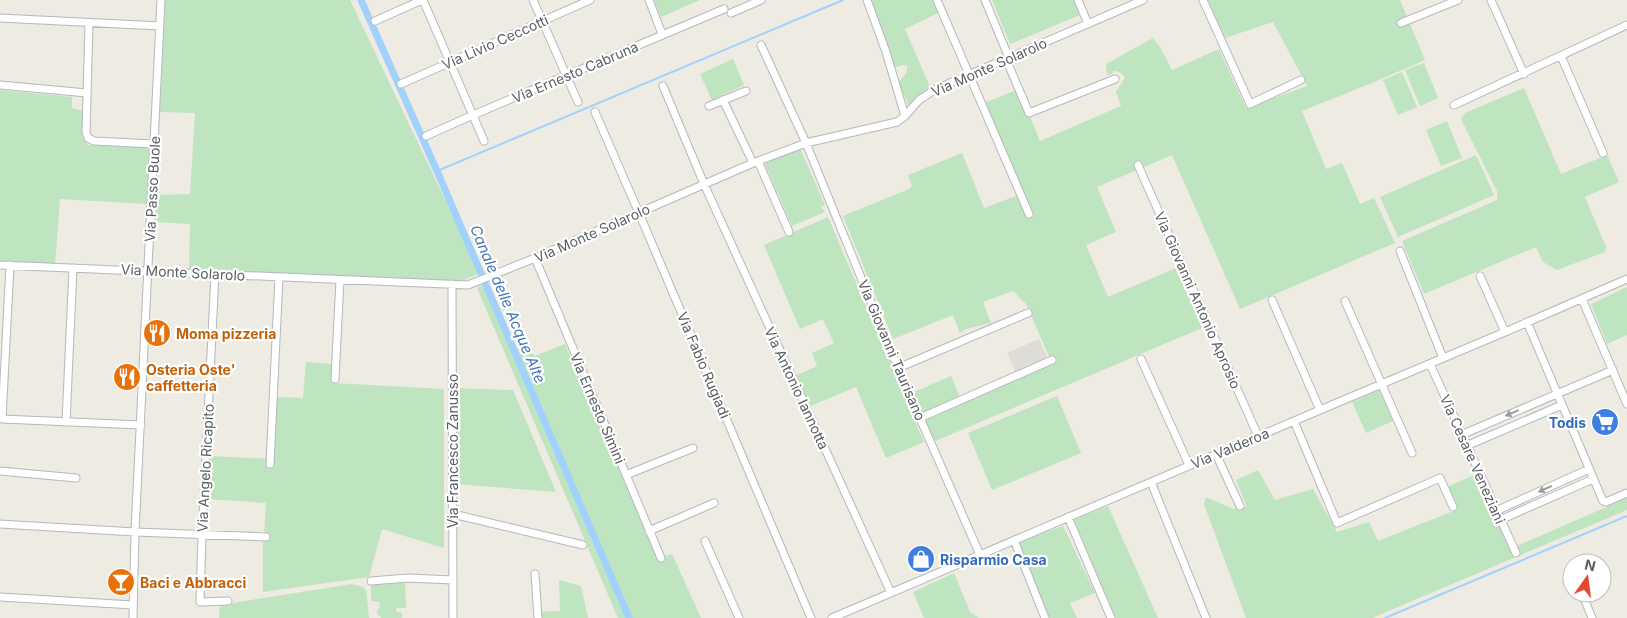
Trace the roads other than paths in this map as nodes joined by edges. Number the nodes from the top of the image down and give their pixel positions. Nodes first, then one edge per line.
1 (161, 0) edge
2 (423, 0) edge
3 (533, 0) edge
4 (590, 0) edge
5 (649, 0) edge
6 (761, 0) edge
7 (866, 0) edge
8 (937, 0) edge
9 (985, 0) edge
10 (1078, 0) edge
11 (1143, 0) edge
12 (1203, 0) edge
13 (1458, 0) edge
14 (1491, 0) edge
15 (1444, 3) edge
16 (724, 9) dead end
17 (731, 13) dead end
18 (0, 18) edge
19 (375, 21) dead end
20 (542, 21) junction
21 (89, 23) junction
22 (1401, 23) dead end
23 (1088, 24) junction
24 (1627, 25) edge
25 (160, 26) junction
26 (662, 34) junction
27 (761, 45) dead end
28 (1561, 56) junction
29 (1007, 58) junction
30 (450, 61) junction
31 (1524, 74) junction
32 (968, 75) junction
33 (567, 76) junction
34 (1115, 78) dead end
35 (1301, 80) dead end
36 (401, 84) dead end
37 (0, 85) edge
38 (663, 86) dead end
39 (746, 91) dead end
40 (87, 93) junction
41 (723, 100) junction
42 (578, 102) dead end
43 (1454, 105) dead end
44 (709, 106) dead end
45 (595, 112) dead end
46 (473, 115) junction
47 (906, 116) junction
48 (426, 136) dead end
49 (484, 141) dead end
50 (806, 143) junction
51 (153, 144) junction
52 (1603, 153) dead end
53 (756, 162) junction
54 (1138, 165) dead end
55 (704, 184) junction
56 (639, 212) junction
57 (1029, 214) dead end
58 (789, 232) dead end
59 (1400, 251) dead end
60 (535, 258) junction
61 (0, 265) edge
62 (10, 265) junction
63 (73, 268) junction
64 (148, 271) junction
65 (215, 274) junction
66 (1480, 276) dead end
67 (279, 277) junction
68 (1627, 279) edge
69 (340, 280) junction
70 (452, 284) junction
71 (1582, 298) junction
72 (1272, 300) dead end
73 (1345, 301) dead end
74 (1028, 313) dead end
75 (1527, 322) junction
76 (1505, 332) junction
77 (2, 356) edge
78 (1443, 358) junction
79 (1142, 359) dead end
80 (1052, 360) dead end
81 (1430, 364) junction
82 (898, 368) junction
83 (1613, 370) junction
84 (335, 379) dead end
85 (1381, 384) junction
86 (1557, 394) junction
87 (1625, 394) edge
88 (1562, 404) junction
89 (1627, 404) edge
90 (1320, 410) junction
91 (920, 418) junction
92 (1294, 421) junction
93 (66, 422) junction
94 (141, 425) junction
95 (1461, 435) junction
96 (1258, 436) junction
97 (1466, 446) junction
98 (693, 448) dead end
99 (1412, 453) dead end
100 (1216, 454) junction
101 (270, 464) dead end
102 (1189, 465) junction
103 (0, 470) edge
104 (1590, 470) junction
105 (626, 475) junction
106 (76, 478) dead end
107 (1593, 479) junction
108 (1151, 482) junction
109 (1627, 493) edge
110 (714, 504) dead end
111 (1240, 506) dead end
112 (1453, 507) dead end
113 (1496, 511) junction
114 (453, 514) junction
115 (1068, 517) junction
116 (1500, 520) junction
117 (0, 524) edge
118 (649, 531) junction
119 (135, 532) junction
120 (202, 535) junction
121 (266, 537) dead end
122 (705, 540) dead end
123 (1014, 540) junction
124 (583, 545) dead end
125 (1516, 553) dead end
126 (980, 555) junction
127 (661, 558) dead end
128 (535, 574) dead end
129 (453, 580) junction
130 (371, 581) dead end
131 (891, 592) junction
132 (0, 597) edge
133 (228, 601) dead end
134 (1586, 603) edge
135 (134, 605) junction
136 (133, 618) edge
137 (453, 618) edge
138 (538, 618) edge
139 (739, 618) edge
140 (811, 618) edge
141 (832, 618) edge
142 (1045, 618) edge
143 (1112, 618) edge
144 (1206, 618) edge
145 (1592, 618) edge

1 - 25 street, Via Passo Buole
2 - 19 street
2 - 30 street
3 - 20 street
4 - 20 street, Via Livio Ceccotti
5 - 26 street
6 - 17 street
7 - 47 street
8 - 32 street
9 - 29 street
10 - 23 street
11 - 23 street, Via Monte Solarolo
12 - 35 street
13 - 15 street
14 - 31 street
15 - 22 street
16 - 26 street, Via Ernesto Cabruna
18 - 21 street
20 - 30 street, Via Livio Ceccotti
20 - 33 street
21 - 25 street
21 - 40 street
23 - 29 street, Via Monte Solarolo
24 - 28 street
25 - 51 street, Via Passo Buole
26 - 33 street, Via Ernesto Cabruna
27 - 50 street, Via Giovanni Taurisano
28 - 31 street
28 - 52 street
29 - 32 street, Via Monte Solarolo
29 - 34 street
30 - 36 street, Via Livio Ceccotti
30 - 46 street
31 - 43 street
32 - 47 street, Via Monte Solarolo
32 - 57 street
33 - 42 street
33 - 46 street, Via Ernesto Cabruna
37 - 40 street
38 - 55 street, Via Antonio Iannotta
39 - 41 street
40 - 51 street
41 - 44 street
41 - 53 street
45 - 56 street, Via Fabio Rugiadi
46 - 48 street, Via Ernesto Cabruna
46 - 49 street
47 - 50 street, Via Monte Solarolo
50 - 53 street, Via Monte Solarolo
50 - 82 street, Via Giovanni Taurisano
51 - 64 street, Via Passo Buole
53 - 55 street, Via Monte Solarolo
53 - 58 street
54 - 96 street, Via Giovanni Antonio Aprosio
55 - 56 street, Via Monte Solarolo
55 - 131 street, Via Antonio Iannotta
56 - 60 street, Via Monte Solarolo
56 - 140 street, Via Fabio Rugiadi
59 - 78 street
60 - 70 street, Via Monte Solarolo
60 - 105 street, Via Ernesto Simini
61 - 62 street, Via Monte Solarolo
62 - 63 street, Via Monte Solarolo
62 - 77 street
63 - 64 street, Via Monte Solarolo
63 - 93 street
64 - 65 street, Via Monte Solarolo
64 - 94 street, Via Passo Buole
65 - 67 street, Via Monte Solarolo
65 - 120 street, Via Angelo Ricapito
66 - 76 street
67 - 69 street, Via Monte Solarolo
67 - 101 street
68 - 71 street, Via Valderoa
69 - 70 street, Via Monte Solarolo
69 - 84 street
70 - 114 street, Via Francesco Zanusso
71 - 75 street, Via Valderoa
71 - 83 street
72 - 90 street
73 - 85 street
74 - 82 street
75 - 76 street, Via Valderoa
75 - 86 street
76 - 78 street, Via Valderoa
77 - 93 street
78 - 81 street, Via Valderoa
79 - 102 street
80 - 91 street
81 - 85 street, Via Valderoa
81 - 95 street, Via Cesare Veneziani
82 - 91 street, Via Giovanni Taurisano
83 - 86 street
83 - 87 street
85 - 90 street, Via Valderoa
85 - 99 street
86 - 88 street
86 -> 95 street
87 - 89 street
88 - 97 street
88 - 104 street
90 - 92 street, Via Valderoa
91 - 126 street, Via Giovanni Taurisano
92 - 96 street, Via Valderoa
92 - 112 street
93 - 94 street
94 - 119 street, Via Passo Buole
95 - 97 street, Via Cesare Veneziani
96 - 100 street, Via Valderoa
97 - 113 street, Via Cesare Veneziani
98 - 105 street
100 - 102 street, Via Valderoa
100 - 111 street
102 - 108 street, Via Valderoa
103 - 106 street
104 - 107 street
104 -> 113 street
105 - 118 street, Via Ernesto Simini
107 - 109 street
107 - 116 street
108 - 115 street, Via Valderoa
108 - 144 street
110 - 118 street
113 - 116 street, Via Cesare Veneziani
114 - 124 street
114 - 129 street, Via Francesco Zanusso
115 - 123 street, Via Valderoa
115 - 143 street
116 - 125 street, Via Cesare Veneziani
117 - 119 street
118 - 127 street, Via Ernesto Simini
119 - 120 street
119 - 135 street, Via Passo Buole
120 - 121 street
120 - 133 street, Via Angelo Ricapito
122 - 139 street
123 - 126 street, Via Valderoa
123 - 142 street
126 - 131 street, Via Valderoa
128 - 138 street
129 - 130 street
129 - 137 street, Via Francesco Zanusso
131 - 141 street, Via Valderoa
132 - 135 street
134 - 145 street
135 - 136 street, Via Passo Buole

